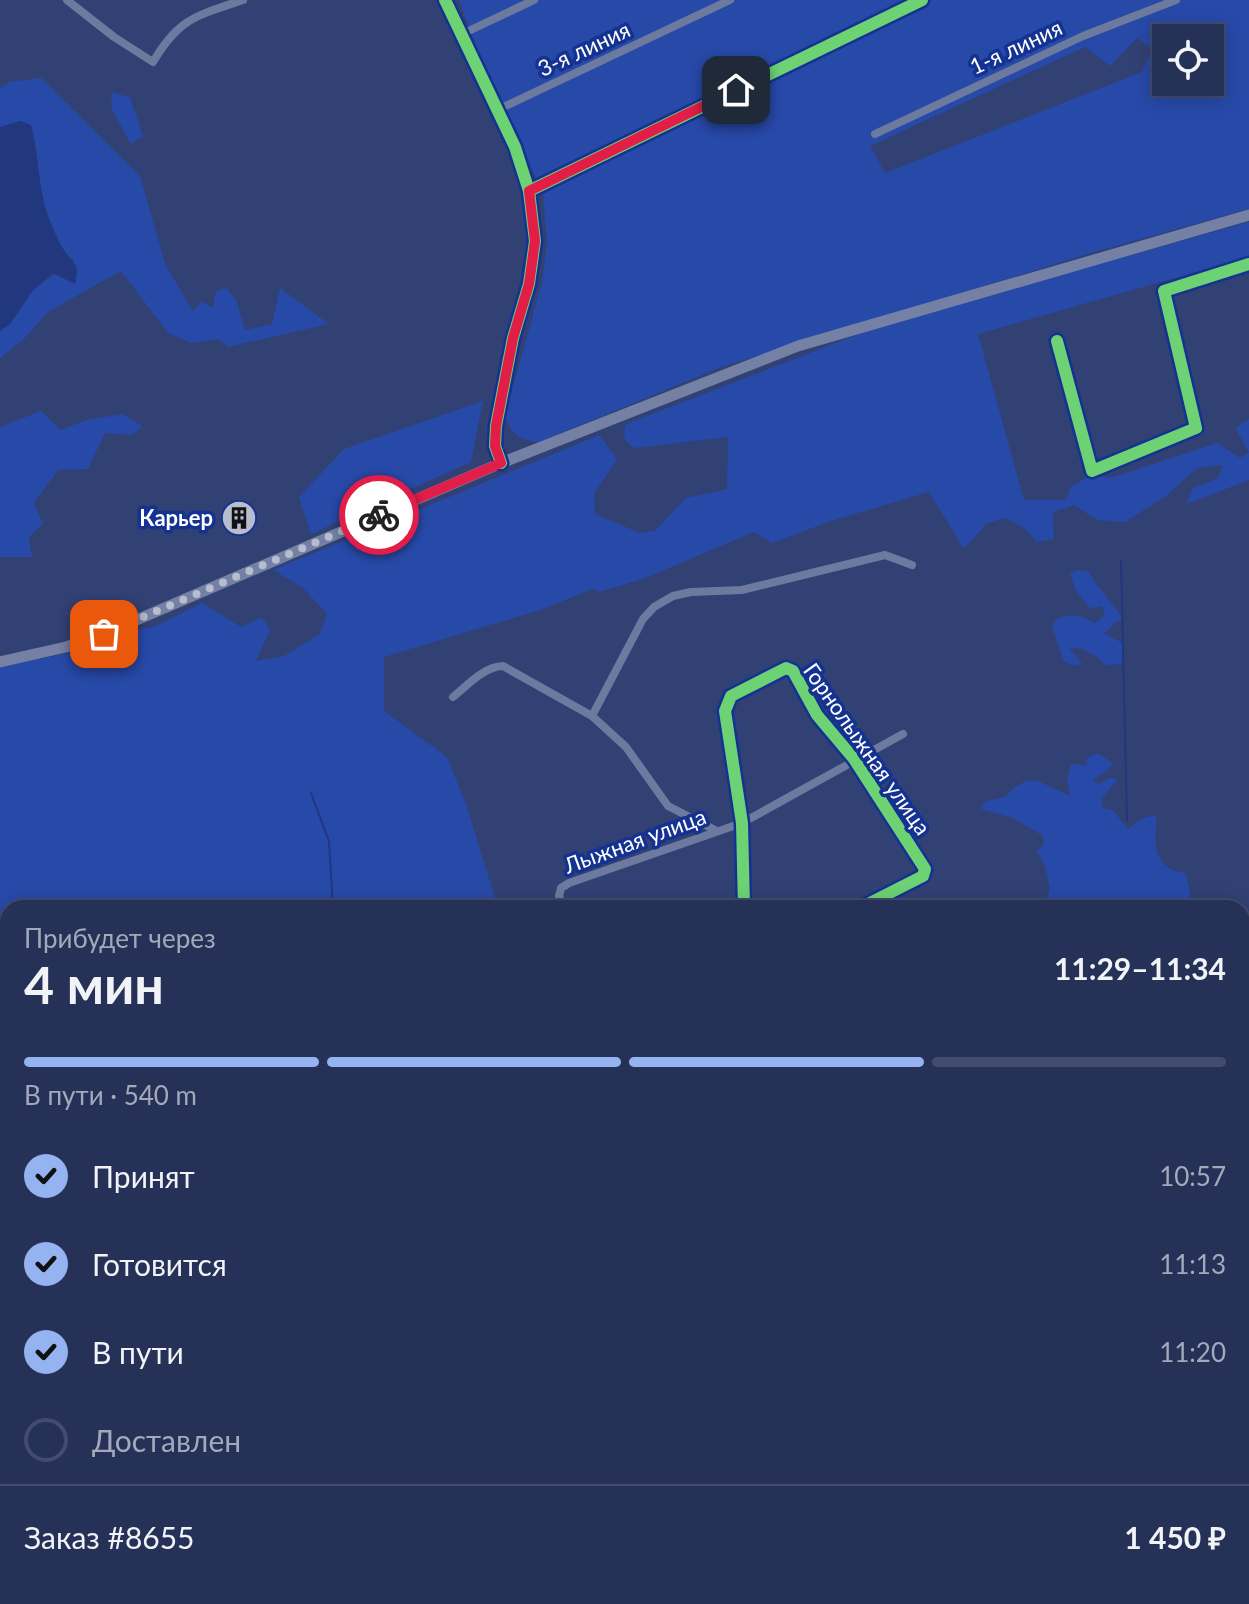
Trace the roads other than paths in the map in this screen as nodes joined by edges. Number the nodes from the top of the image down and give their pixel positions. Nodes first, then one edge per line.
1 (67, 0) edge
2 (243, 0) edge
3 (445, 0) edge
4 (534, 0) edge
5 (730, 0) edge
6 (922, 0) edge
7 (1176, 0) edge
8 (460, 35) junction
9 (497, 110) junction
10 (875, 134) dead end
11 (529, 191) junction
12 (1249, 215) edge
13 (1249, 264) edge
14 (1057, 341) dead end
15 (501, 463) junction
16 (912, 565) dead end
17 (0, 662) edge
18 (453, 697) dead end
19 (592, 716) junction
20 (903, 734) dead end
21 (854, 759) junction
22 (742, 823) junction
23 (716, 830) junction
24 (561, 900) edge
25 (744, 900) edge
26 (877, 900) edge

1 - 2 street
3 - 8 street
4 - 8 street
5 - 9 street, 3-я линия
6 - 11 street
7 - 10 street, 1-я линия
8 - 9 street
9 - 11 street
11 - 15 street
12 - 15 main road
13 - 14 street
15 - 17 main road
16 - 19 street
18 - 19 street
19 - 23 street
20 - 21 street, Горнолыжная улица
21 - 22 street, Горнолыжная улица
21 - 22 street, Горнолыжная улица
21 - 26 street, Горнолыжная улица
22 - 23 street, Лыжная улица
22 - 25 street
23 - 24 street, Лыжная улица

